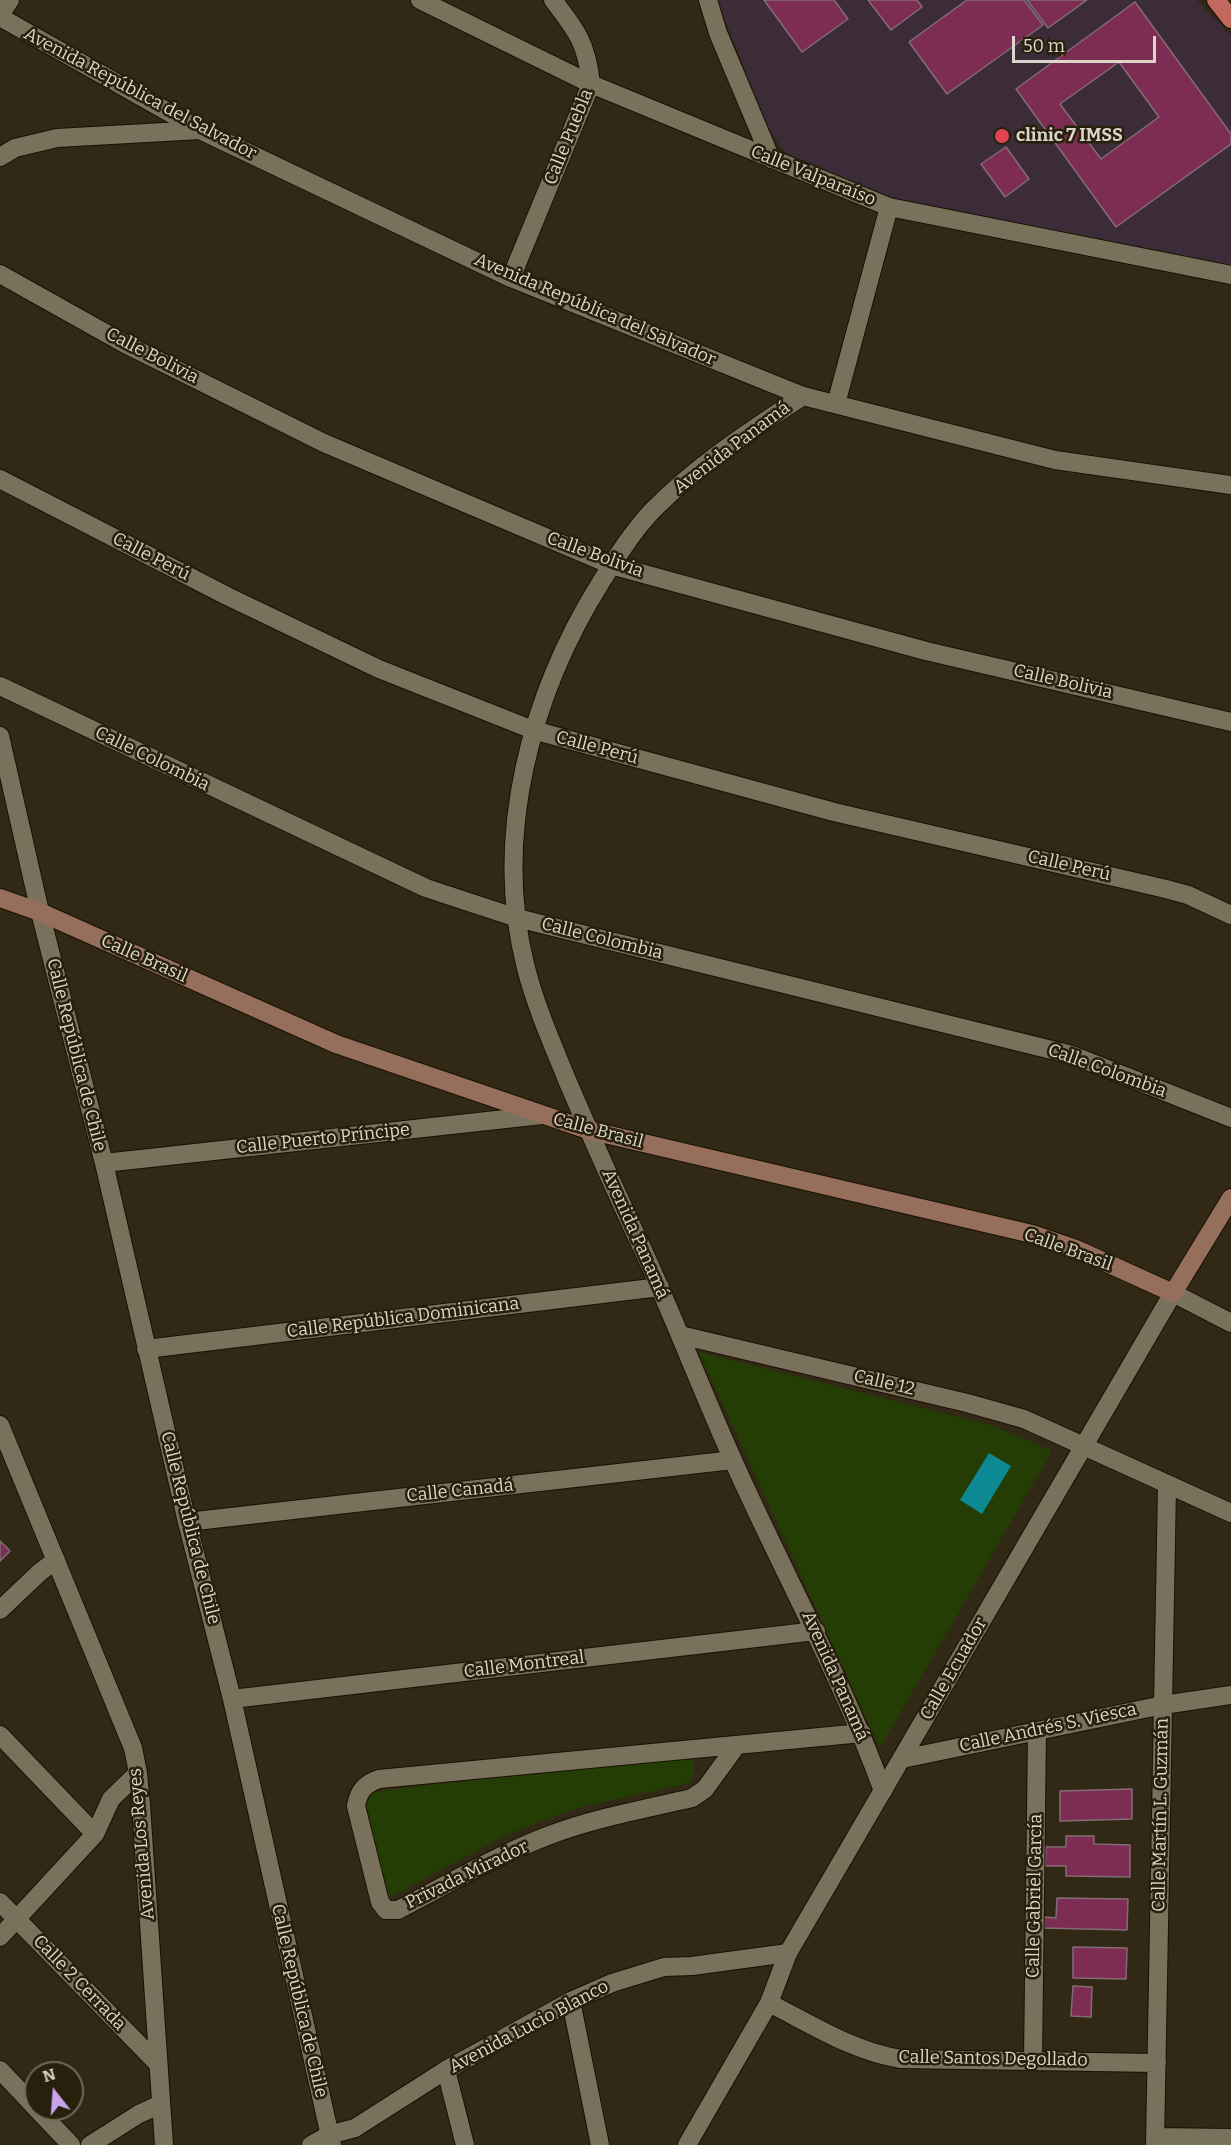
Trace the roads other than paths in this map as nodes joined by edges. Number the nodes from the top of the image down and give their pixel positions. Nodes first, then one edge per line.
1 (10, 0) edge
2 (420, 0) edge
3 (553, 0) edge
4 (708, 0) edge
5 (1209, 0) edge
6 (1224, 10) edge
7 (0, 16) edge
8 (591, 84) junction
9 (200, 130) junction
10 (0, 157) edge
11 (771, 159) junction
12 (889, 207) junction
13 (0, 274) edge
14 (1231, 275) edge
15 (511, 278) junction
16 (803, 396) junction
17 (836, 404) junction
18 (0, 479) edge
19 (1231, 485) edge
20 (611, 565) junction
21 (0, 686) edge
22 (1231, 722) edge
23 (533, 730) junction
24 (0, 736) edge
25 (0, 898) edge
26 (40, 912) junction
27 (1231, 915) edge
28 (517, 918) junction
29 (542, 1115) junction
30 (1231, 1118) edge
31 (588, 1130) junction
32 (104, 1163) junction
33 (1231, 1198) edge
34 (660, 1287) junction
35 (1173, 1293) junction
36 (1231, 1323) edge
37 (680, 1335) junction
38 (146, 1349) junction
39 (0, 1425) edge
40 (1083, 1447) junction
41 (733, 1460) junction
42 (1167, 1486) junction
43 (1231, 1514) edge
44 (187, 1522) junction
45 (56, 1560) junction
46 (0, 1610) edge
47 (816, 1631) junction
48 (1231, 1695) edge
49 (232, 1700) junction
50 (1163, 1705) junction
51 (1037, 1731) junction
52 (862, 1733) junction
53 (0, 1735) edge
54 (737, 1744) junction
55 (902, 1759) junction
56 (138, 1773) junction
57 (884, 1791) junction
58 (95, 1834) junction
59 (0, 1902) edge
60 (17, 1919) junction
61 (0, 1937) edge
62 (788, 1953) junction
63 (571, 2001) junction
64 (769, 2003) junction
65 (1033, 2061) junction
66 (1157, 2063) junction
67 (158, 2064) junction
68 (0, 2070) edge
69 (446, 2070) junction
70 (24, 2096) edge
71 (161, 2104) junction
72 (48, 2121) edge
73 (1231, 2138) edge
74 (1155, 2141) edge
75 (334, 2142) edge
76 (71, 2145) edge
77 (90, 2145) edge
78 (164, 2145) edge
79 (311, 2145) edge
80 (465, 2145) edge
81 (600, 2145) edge
82 (687, 2145) edge

1 - 7 street
2 - 8 street, Calle Valparaíso
3 - 8 street, Calle Puebla
4 - 11 street
5 - 6 street
7 - 9 street, Avenida República del Salvador
8 - 11 street, Calle Valparaíso
8 - 15 street, Calle Puebla
9 - 10 street
9 - 15 street, Avenida República del Salvador
11 - 12 street, Calle Valparaíso
12 - 14 street, Calle Valparaíso
12 - 17 street
13 - 20 street, Calle Bolivia
15 - 16 street, Avenida República del Salvador
16 - 17 street, Avenida República del Salvador
16 - 20 street, Avenida Panamá
17 - 19 street, Avenida República del Salvador
18 - 23 street, Calle Perú
20 - 22 street, Calle Bolivia
20 - 23 street, Avenida Panamá
21 - 28 street, Calle Colombia
23 - 27 street, Calle Perú
23 - 28 street, Avenida Panamá
24 - 26 street, Calle República de Chile
25 - 26 main road, Calle Brasil
26 - 29 main road, Calle Brasil
26 - 32 street, Calle República de Chile
28 - 30 street, Calle Colombia
28 - 31 street, Avenida Panamá
29 - 31 main road, Calle Brasil
29 - 32 street, Calle Puerto Príncipe
31 - 34 street, Avenida Panamá
31 - 35 main road, Calle Brasil
32 - 38 street, Calle República de Chile
33 - 35 main road, Calle Ecuador
34 - 37 street, Avenida Panamá
34 - 38 street, Calle República Dominicana
35 - 36 street
35 - 40 street, Calle Ecuador
37 - 40 street, Calle 12
37 - 41 street, Avenida Panamá
38 - 44 street, Calle República de Chile
39 - 45 street, Avenida Los Reyes
40 - 42 street, Calle 12
40 - 55 street, Calle Ecuador
41 - 44 street, Calle Canadá
41 - 47 street, Avenida Panamá
42 - 43 street, Calle 12
42 - 50 street, Calle Martín L. Guzmán
44 - 49 street, Calle República de Chile
45 - 46 street
45 - 56 street, Avenida Los Reyes
47 - 49 street, Calle Montreal
47 - 52 street, Avenida Panamá
48 - 50 street, Calle Andrés S. Viesca
49 - 75 street, Calle República de Chile
50 - 51 street, Calle Andrés S. Viesca
50 - 66 street, Calle Martín L. Guzmán
51 - 55 street, Calle Andrés S. Viesca
51 - 65 street, Calle Gabriel García
52 - 54 street, Privada Mirador
52 - 57 street, Avenida Panamá
53 - 58 street
54 - 54 street, Privada Mirador
55 - 57 street, Calle Ecuador
56 - 58 street
56 - 67 street, Avenida Los Reyes
57 - 62 street, Calle Ecuador
58 - 60 street
59 - 60 street, Calle 2 Cerrada
60 - 61 street
60 - 67 street, Calle 2 Cerrada
62 - 63 street, Avenida Lucio Blanco
62 - 64 street, Calle Ecuador
63 - 69 street, Avenida Lucio Blanco
63 - 81 street
64 - 65 street, Calle Santos Degollado
64 - 82 street, Calle Ecuador
65 - 66 street, Calle Santos Degollado
66 - 74 street, Calle Martín L. Guzmán
67 - 71 street, Avenida Los Reyes
68 - 70 street
69 - 75 street, Avenida Lucio Blanco
69 - 80 street
71 - 77 street
71 - 78 street, Avenida Los Reyes
72 - 76 street
73 - 74 street
75 - 79 street, Avenida Lucio Blanco

